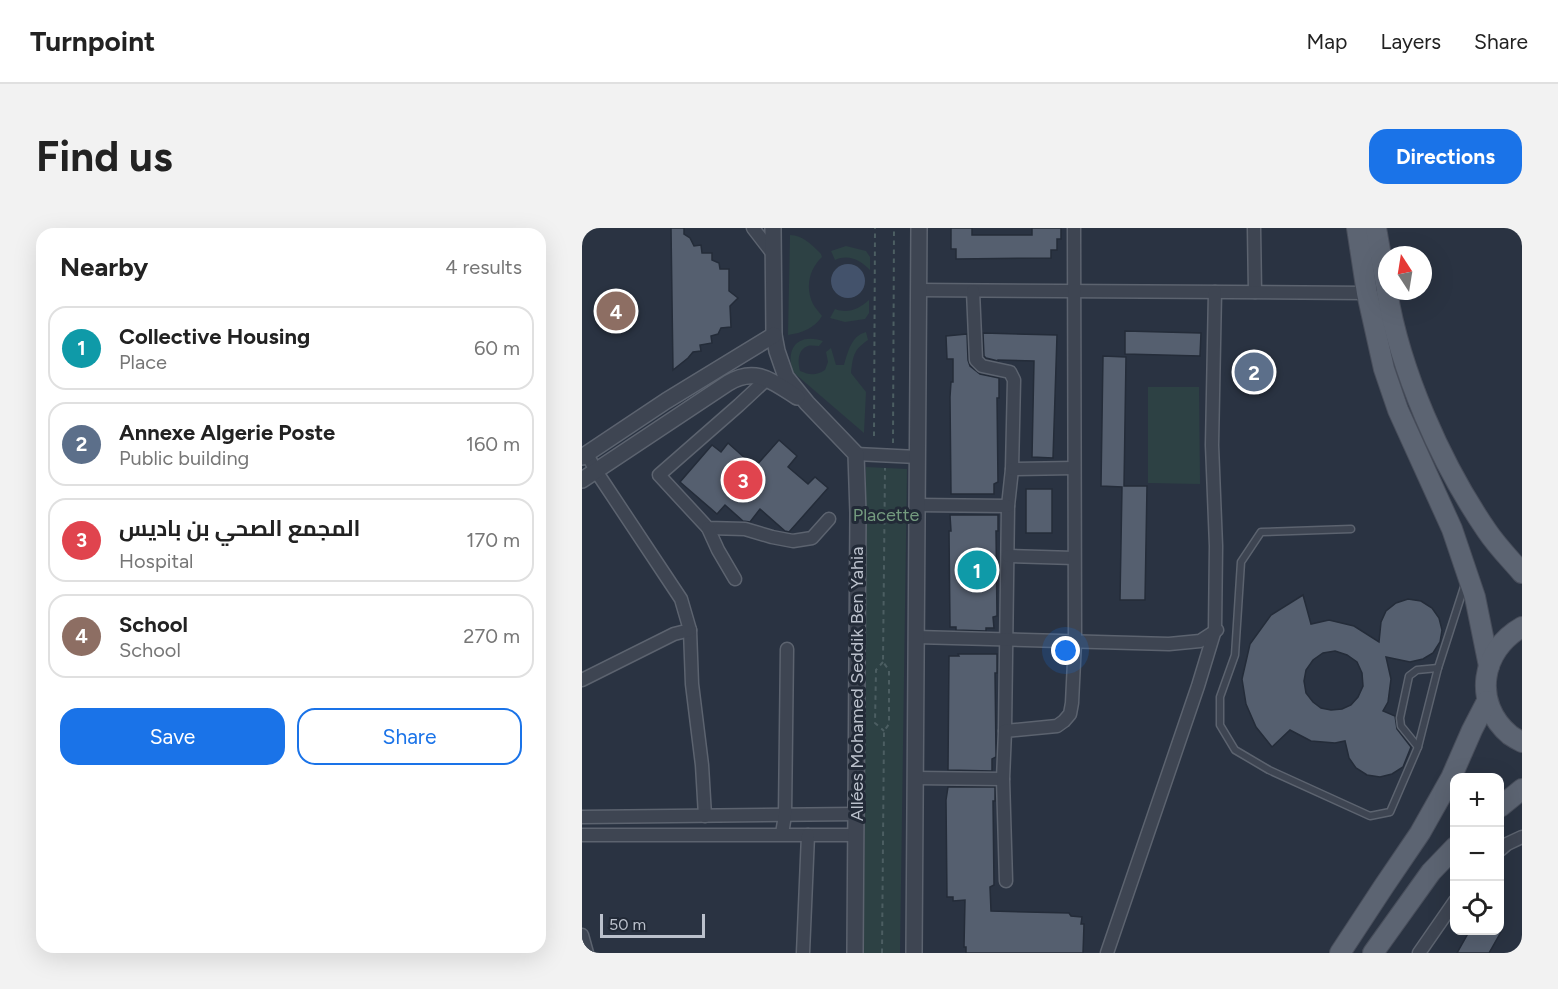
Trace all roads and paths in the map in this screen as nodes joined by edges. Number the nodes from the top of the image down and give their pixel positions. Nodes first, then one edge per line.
1 (753, 228) edge
2 (773, 228) edge
3 (875, 228) edge
4 (894, 228) edge
5 (919, 228) edge
6 (1074, 228) edge
7 (1254, 228) edge
8 (1357, 228) edge
9 (1376, 228) edge
10 (1379, 246) edge
11 (773, 254) junction
12 (918, 290) junction
13 (1378, 290) edge
14 (973, 291) junction
15 (1074, 291) junction
16 (1215, 292) junction
17 (1255, 292) junction
18 (1366, 292) junction
19 (1389, 300) edge
20 (774, 335) junction
21 (767, 379) junction
22 (807, 403) junction
23 (874, 436) dead end
24 (893, 443) dead end
25 (856, 454) junction
26 (584, 455) edge
27 (917, 457) junction
28 (885, 468) dead end
29 (1074, 468) junction
30 (1012, 469) junction
31 (596, 471) junction
32 (582, 480) edge
33 (917, 505) junction
34 (1008, 506) junction
35 (829, 519) dead end
36 (708, 528) junction
37 (1351, 529) dead end
38 (1008, 556) junction
39 (1074, 558) junction
40 (1522, 573) edge
41 (1467, 576) junction
42 (735, 579) dead end
43 (1522, 627) edge
44 (690, 630) junction
45 (1219, 630) junction
46 (916, 638) junction
47 (1006, 640) junction
48 (1075, 641) junction
49 (787, 649) dead end
50 (883, 662) junction
51 (1489, 666) junction
52 (1438, 668) junction
53 (582, 680) edge
54 (1487, 700) junction
55 (884, 731) junction
56 (1005, 731) junction
57 (1522, 742) edge
58 (1418, 747) junction
59 (915, 778) junction
60 (1003, 778) junction
61 (1522, 789) edge
62 (1504, 804) edge
63 (1522, 804) edge
64 (856, 814) junction
65 (785, 815) junction
66 (705, 816) junction
67 (1504, 816) edge
68 (582, 817) edge
69 (782, 834) junction
70 (582, 835) edge
71 (808, 835) junction
72 (856, 835) junction
73 (1522, 837) edge
74 (1504, 847) edge
75 (1450, 851) edge
76 (1450, 858) edge
77 (1431, 872) junction
78 (1006, 881) dead end
79 (1450, 908) edge
80 (582, 935) edge
81 (587, 953) edge
82 (803, 953) edge
83 (855, 953) edge
84 (882, 953) edge
85 (914, 953) edge
86 (1107, 953) edge
87 (1340, 953) edge
88 (1372, 953) edge
89 (1419, 953) edge

1 - 11 street
2 - 11 street
3 - 23 path
4 - 24 path
5 - 12 street
6 - 15 street
7 - 17 street
8 - 18 main road
9 - 10 main road
11 - 20 street
12 - 14 street
12 - 27 street
13 - 18 street
14 - 15 street
14 - 30 street
15 - 16 street
15 - 29 street
16 - 17 street
16 - 45 street
17 - 18 street
18 - 41 main road
19 - 40 main road
20 - 22 street
20 - 26 street
21 - 22 street
21 - 31 street
21 - 36 street
22 - 25 street
25 - 27 street
25 - 64 street, Allées Mohamed Seddik Ben Yahia
26 - 31 street
27 - 33 street
28 - 50 path
29 - 30 street
29 - 39 street
30 - 34 street
31 - 32 street
31 - 44 street
33 - 34 street
33 - 46 street
34 - 38 street
35 - 36 street
36 - 42 street
37 - 58 lane
38 - 39 street
38 - 47 street
39 - 48 street
41 - 51 main road
41 - 52 lane
43 - 51 main road
44 - 53 street
44 - 66 street
45 - 48 street
45 - 86 street
46 - 47 street
46 - 59 street
47 - 48 street
47 - 56 street
48 - 56 street
49 - 65 street
50 - 55 path
50 - 55 path
51 - 54 main road
52 - 58 lane
52 - 58 lane
54 - 57 main road
54 - 87 main road
55 - 84 path
56 - 60 street
59 - 60 street
59 - 85 street
60 - 78 street
61 - 62 main road
63 - 67 main road
64 - 65 street
64 - 72 street, Allées Mohamed Seddik Ben Yahia
65 - 66 street
65 - 69 street
66 - 68 street
69 - 70 street
69 - 71 street
71 - 72 street
71 - 82 street
72 - 83 street, Allées Mohamed Seddik Ben Yahia
73 - 74 street
75 - 77 main road
76 - 77 main road
77 - 88 main road
79 - 89 street
80 - 81 street

